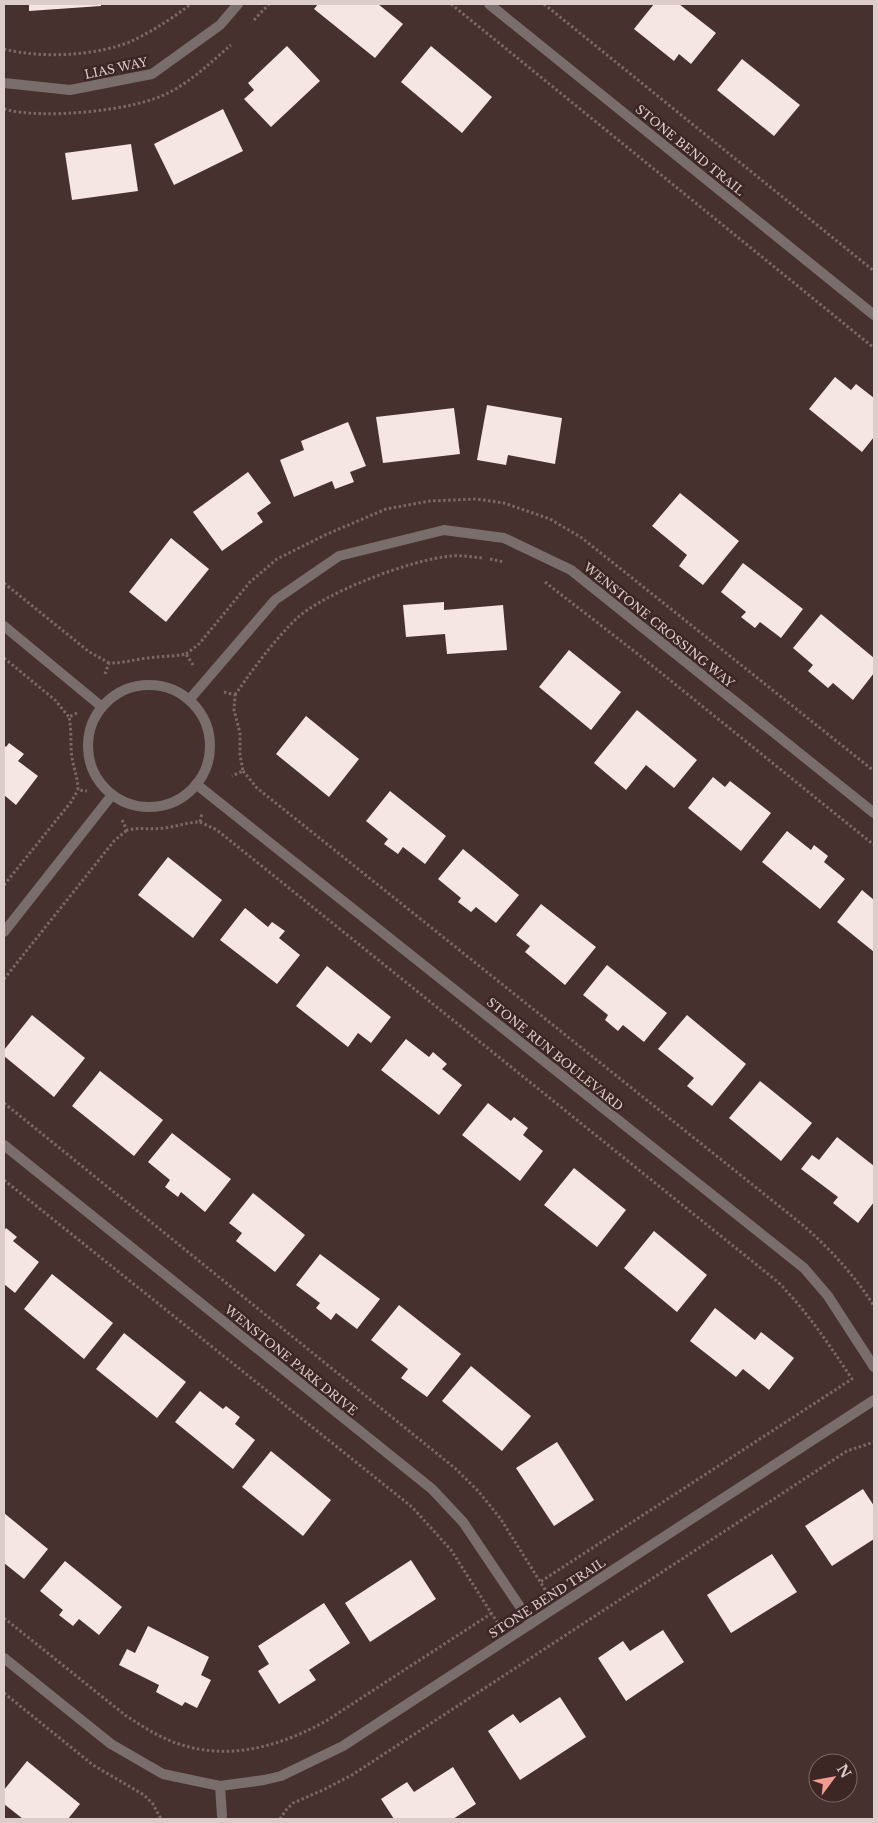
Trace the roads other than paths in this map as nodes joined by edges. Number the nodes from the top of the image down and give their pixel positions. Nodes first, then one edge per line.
1 (238, 4) edge
2 (489, 4) edge
3 (4, 82) edge
4 (874, 315) edge
5 (4, 626) edge
6 (189, 700) junction
7 (102, 707) junction
8 (196, 784) junction
9 (112, 795) junction
10 (874, 813) edge
11 (4, 932) edge
12 (4, 1145) edge
13 (874, 1367) edge
14 (874, 1400) edge
15 (531, 1623) junction
16 (4, 1658) edge
17 (220, 1786) junction
18 (222, 1816) dead end

1 - 3 street, LIAS WAY
2 - 4 street, STONE BEND TRAIL
5 - 7 street
6 - 7 street
6 - 8 street
6 - 10 street, WENSTONE CROSSING WAY
7 - 9 street
8 - 9 street
8 - 13 street, STONE RUN BOULEVARD
9 - 11 street
12 - 15 street, WENSTONE PARK DRIVE
14 - 15 street, STONE BEND TRAIL
15 - 17 street, STONE BEND TRAIL
16 - 17 street, STONE BEND TRAIL
17 - 18 street

